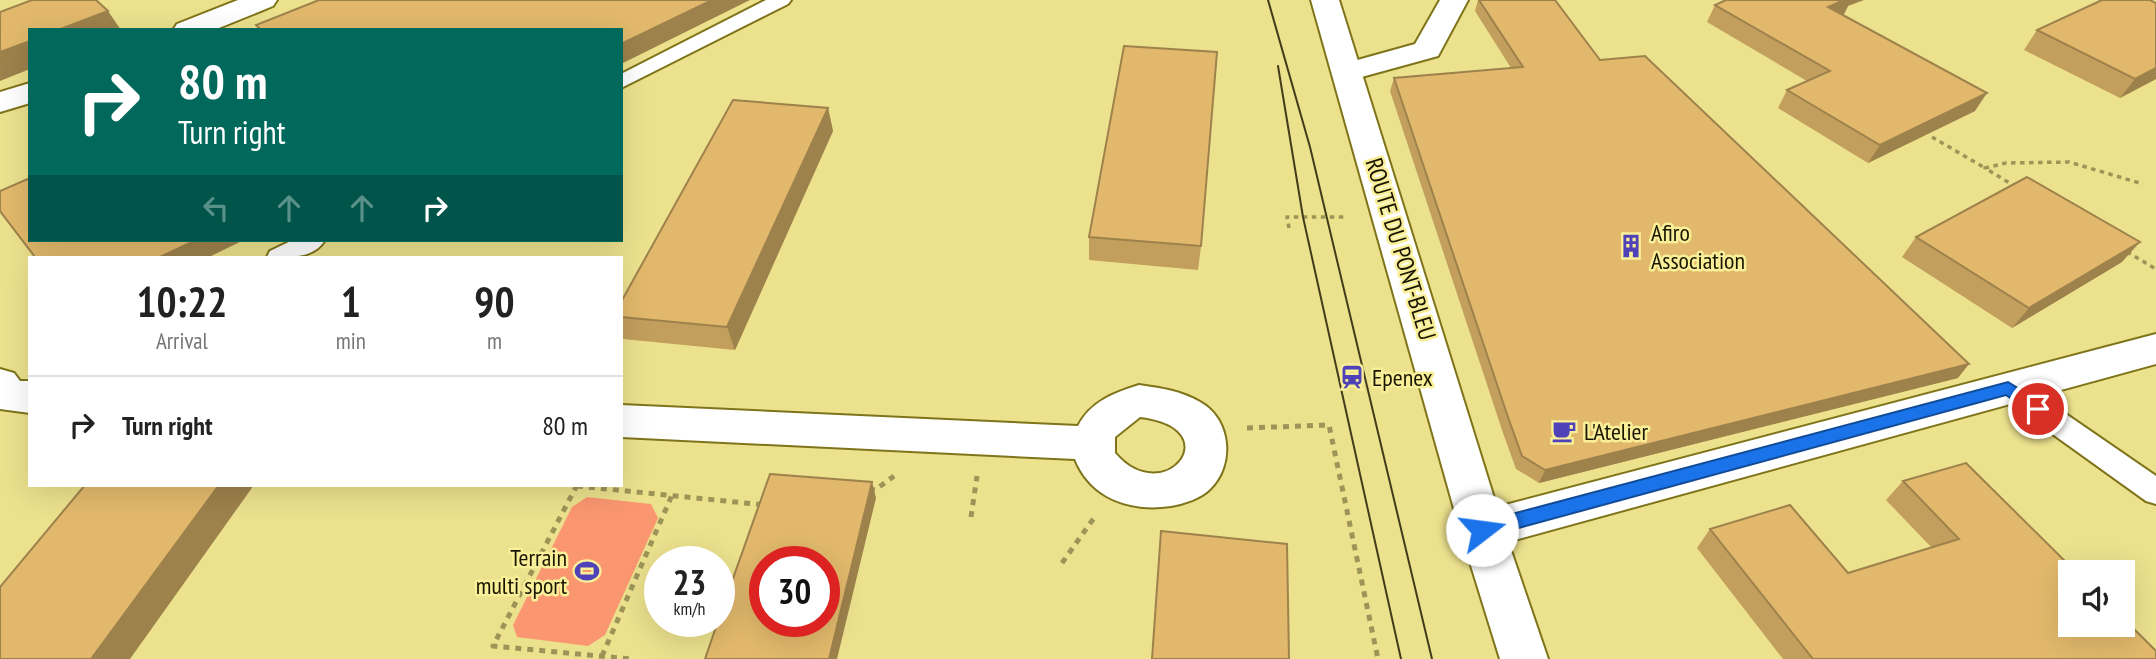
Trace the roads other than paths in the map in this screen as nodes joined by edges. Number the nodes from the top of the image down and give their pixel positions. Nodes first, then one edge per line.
1 (263, 0) edge
2 (781, 0) edge
3 (1325, 0) edge
4 (1454, 0) edge
5 (192, 28) edge
6 (1347, 72) junction
7 (623, 81) edge
8 (28, 93) edge
9 (0, 103) edge
10 (309, 242) edge
11 (281, 256) edge
12 (2156, 349) edge
13 (2008, 388) junction
14 (623, 421) edge
15 (1093, 443) dead end
16 (2156, 492) edge
17 (1482, 530) junction
18 (1524, 659) edge

1 - 5 street
2 - 7 lane
3 - 6 street, ROUTE DU PONT-BLEU
4 - 6 street
6 - 17 street, ROUTE DU PONT-BLEU
8 - 9 street
10 - 11 lane
12 - 13 street
13 - 16 lane
13 - 17 street
14 - 15 street
17 - 18 street, ROUTE DU PONT-BLEU

